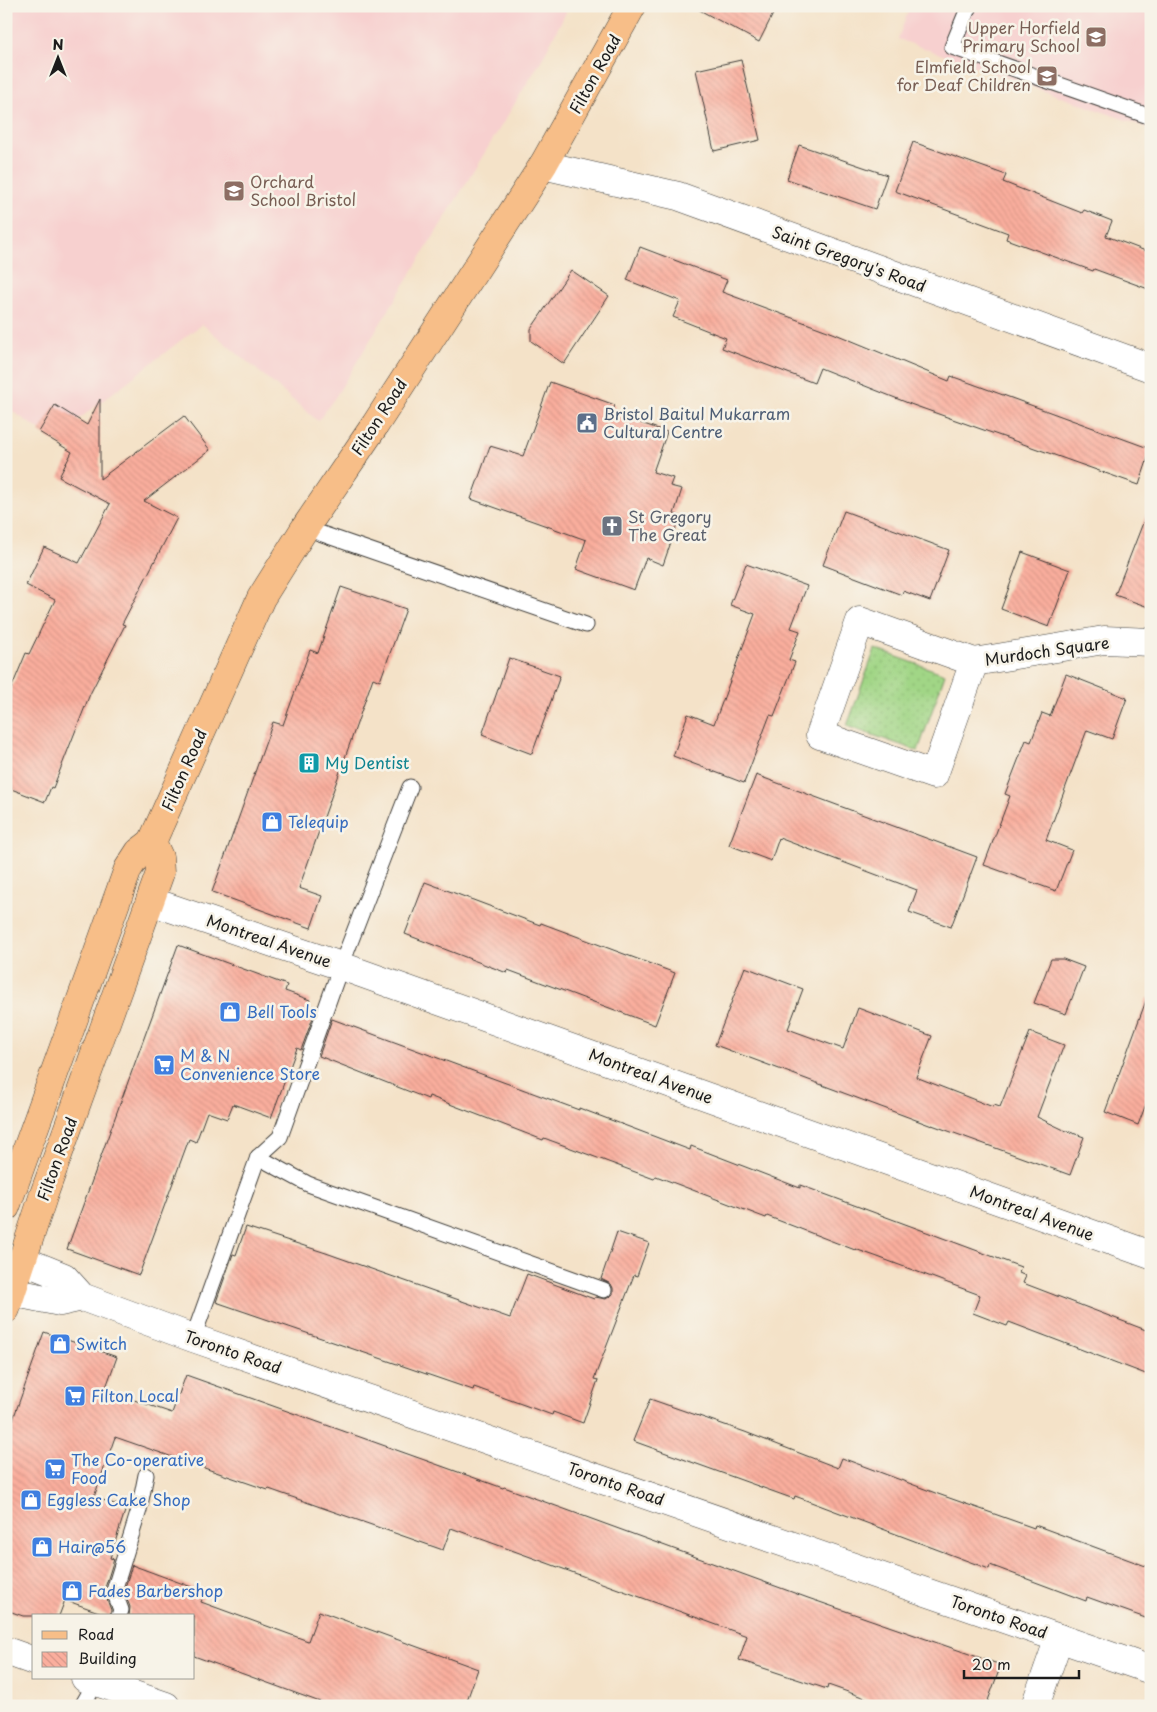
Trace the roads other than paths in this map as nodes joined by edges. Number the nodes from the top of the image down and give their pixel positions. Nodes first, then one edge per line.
1 (632, 6) edge
2 (969, 6) edge
3 (1151, 117) edge
4 (543, 165) junction
5 (1151, 368) edge
6 (305, 528) junction
7 (586, 625) dead end
8 (1151, 642) edge
9 (974, 662) junction
10 (410, 787) dead end
11 (152, 842) junction
12 (150, 901) junction
13 (341, 966) junction
14 (258, 1157) junction
15 (6, 1207) edge
16 (1151, 1255) edge
17 (22, 1260) junction
18 (604, 1290) dead end
19 (82, 1297) junction
20 (8, 1300) edge
21 (193, 1338) junction
22 (146, 1475) dead end
23 (120, 1614) edge
24 (1059, 1638) junction
25 (6, 1651) edge
26 (32, 1660) edge
27 (1151, 1670) edge
28 (93, 1680) edge
29 (82, 1706) edge
30 (166, 1706) edge
31 (1035, 1706) edge

1 - 4 main road, Filton Road
2 - 3 lane
4 - 5 street, Saint Gregory's Road
4 - 6 main road, Filton Road
6 - 7 lane
6 - 11 main road, Filton Road
8 - 9 street, Murdoch Square
9 - 9 street, Murdoch Square
10 - 13 lane
11 - 12 main road, Filton Road
11 - 15 main road, Filton Road
12 - 13 street, Montreal Avenue
12 - 17 main road, Filton Road
13 - 14 lane
13 - 16 street, Montreal Avenue
14 - 18 lane
14 - 21 lane
17 - 19 street, Toronto Road
17 - 20 main road, Filton Road
19 - 20 street
19 - 21 street, Toronto Road
21 - 24 street, Toronto Road
22 - 23 lane
24 - 27 street, Toronto Road
24 - 31 street
25 - 26 street
28 - 29 lane
28 - 30 street

